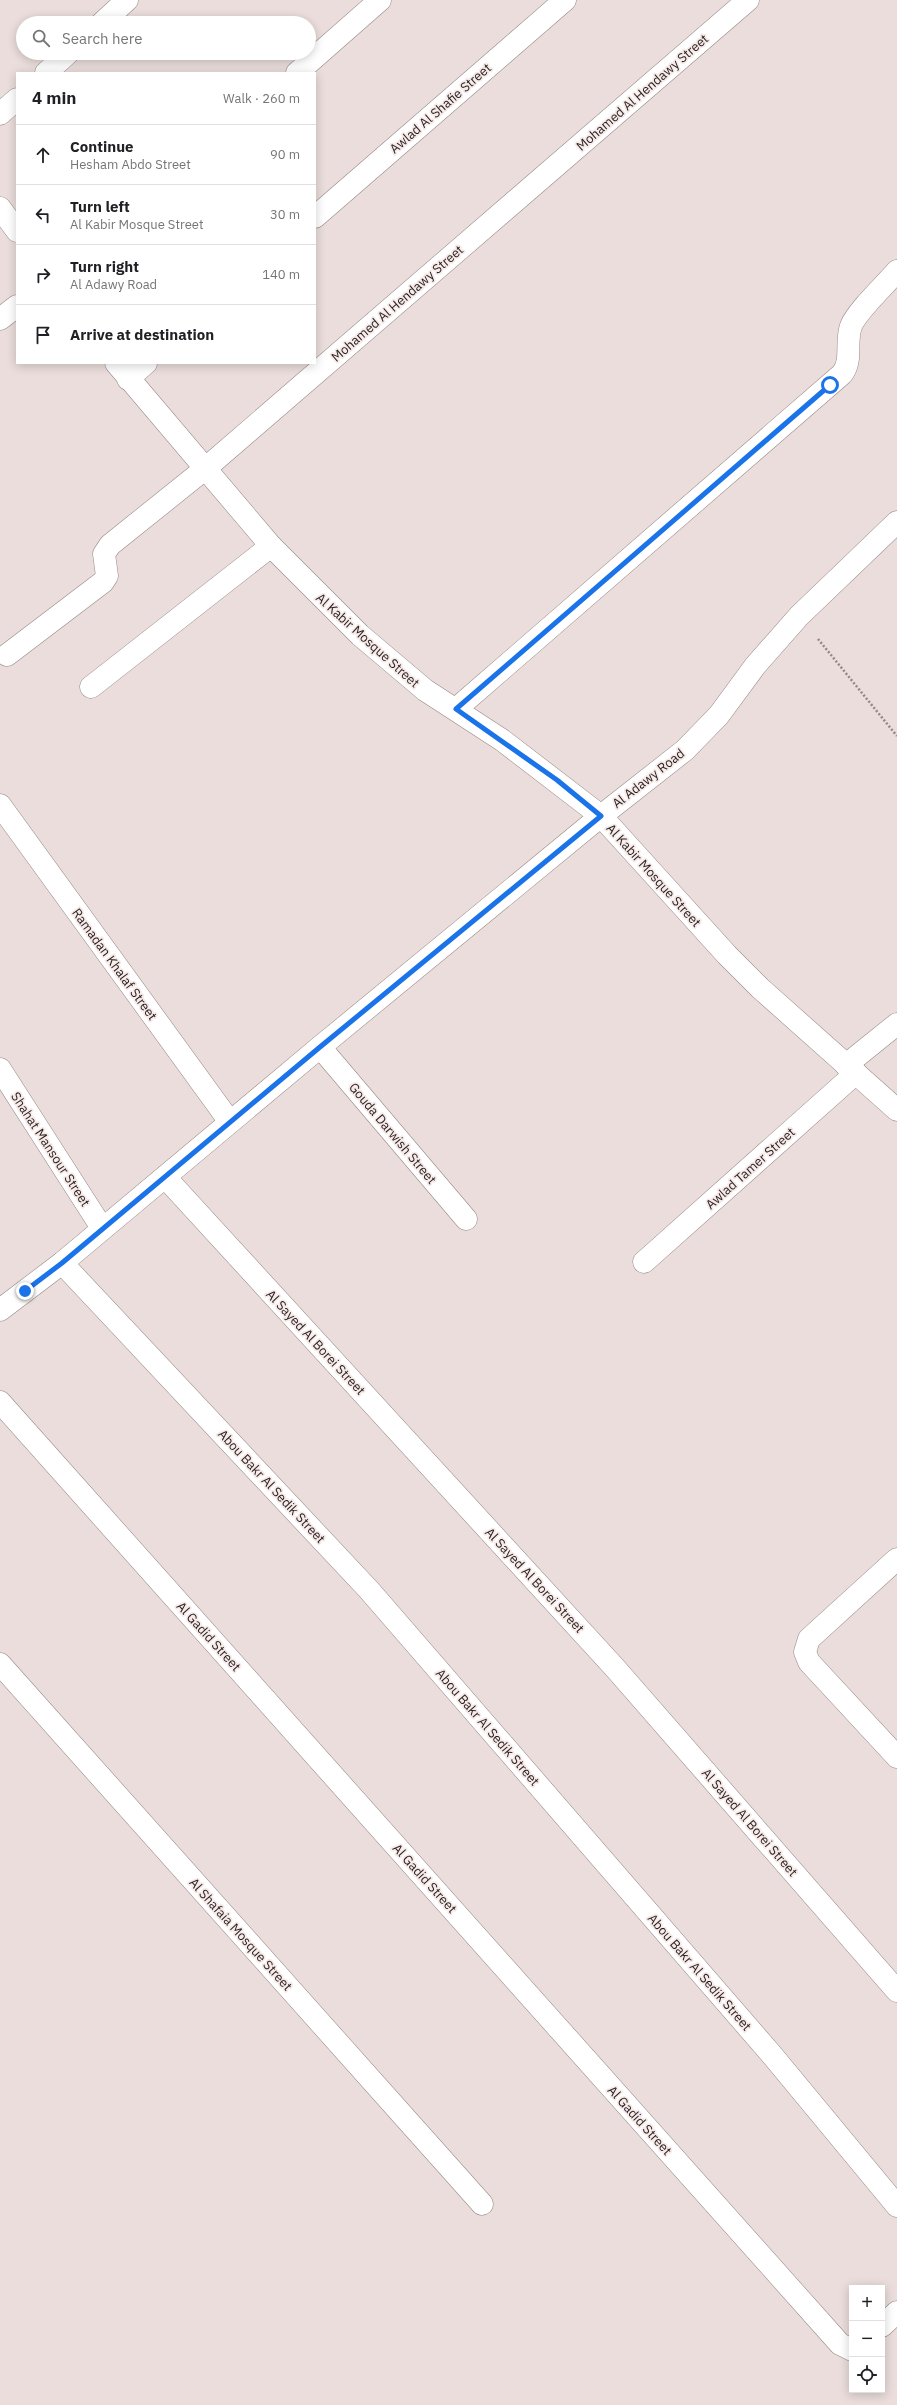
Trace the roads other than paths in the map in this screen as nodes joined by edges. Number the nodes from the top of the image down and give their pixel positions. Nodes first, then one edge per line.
1 (127, 0) edge
2 (380, 0) edge
3 (565, 0) edge
4 (748, 0) edge
5 (110, 16) edge
6 (316, 56) edge
7 (60, 60) edge
8 (312, 60) edge
9 (47, 72) edge
10 (298, 72) edge
11 (16, 100) edge
12 (0, 114) edge
13 (0, 208) edge
14 (316, 216) edge
15 (16, 230) edge
16 (897, 271) edge
17 (16, 307) edge
18 (0, 319) edge
19 (143, 364) edge
20 (122, 371) edge
21 (206, 468) junction
22 (897, 522) edge
23 (271, 546) junction
24 (6, 654) dead end
25 (92, 687) dead end
26 (456, 709) junction
27 (0, 805) edge
28 (601, 816) junction
29 (897, 1024) edge
30 (320, 1047) junction
31 (0, 1069) edge
32 (851, 1069) junction
33 (897, 1110) edge
34 (230, 1122) junction
35 (164, 1177) junction
36 (466, 1219) dead end
37 (102, 1228) junction
38 (644, 1262) dead end
39 (62, 1263) junction
40 (0, 1310) edge
41 (0, 1402) edge
42 (897, 1559) edge
43 (0, 1664) edge
44 (897, 1757) edge
45 (897, 1991) edge
46 (482, 2204) dead end
47 (897, 2206) edge
48 (897, 2312) edge
49 (885, 2323) edge
50 (849, 2348) edge

1 - 5 street
2 - 6 street
3 - 14 street, Awlad Al Shafie Street
4 - 21 street, Mohamed Al Hendawy Street
7 - 9 street
8 - 10 street
11 - 12 street
13 - 15 street
16 - 26 street
17 - 18 street
19 - 20 street
20 - 21 street, Al Kabir Mosque Street
21 - 23 street, Al Kabir Mosque Street
21 - 24 street, Mohamed Al Hendawy Street
22 - 28 street, Al Adawy Road
23 - 25 street
23 - 26 street, Al Kabir Mosque Street
26 - 28 street, Al Kabir Mosque Street
27 - 34 street, Ramadan Khalaf Street
28 - 30 street, Al Adawy Road
28 - 32 street, Al Kabir Mosque Street
29 - 32 street, Awlad Tamer Street
30 - 34 street, Al Adawy Road
30 - 36 street, Gouda Darwish Street
31 - 37 street, Shahat Mansour Street
32 - 33 street, Al Kabir Mosque Street
32 - 38 street, Awlad Tamer Street
34 - 35 street, Al Adawy Road
35 - 37 street, Al Adawy Road
35 - 45 street, Al Sayed Al Borei Street
37 - 39 street, Al Adawy Road
39 - 40 street, Al Adawy Road
39 - 47 street, Abou Bakr Al Sedik Street
41 - 50 street, Al Gadid Street
42 - 44 street
43 - 46 street, Al Shafaia Mosque Street
48 - 49 street

